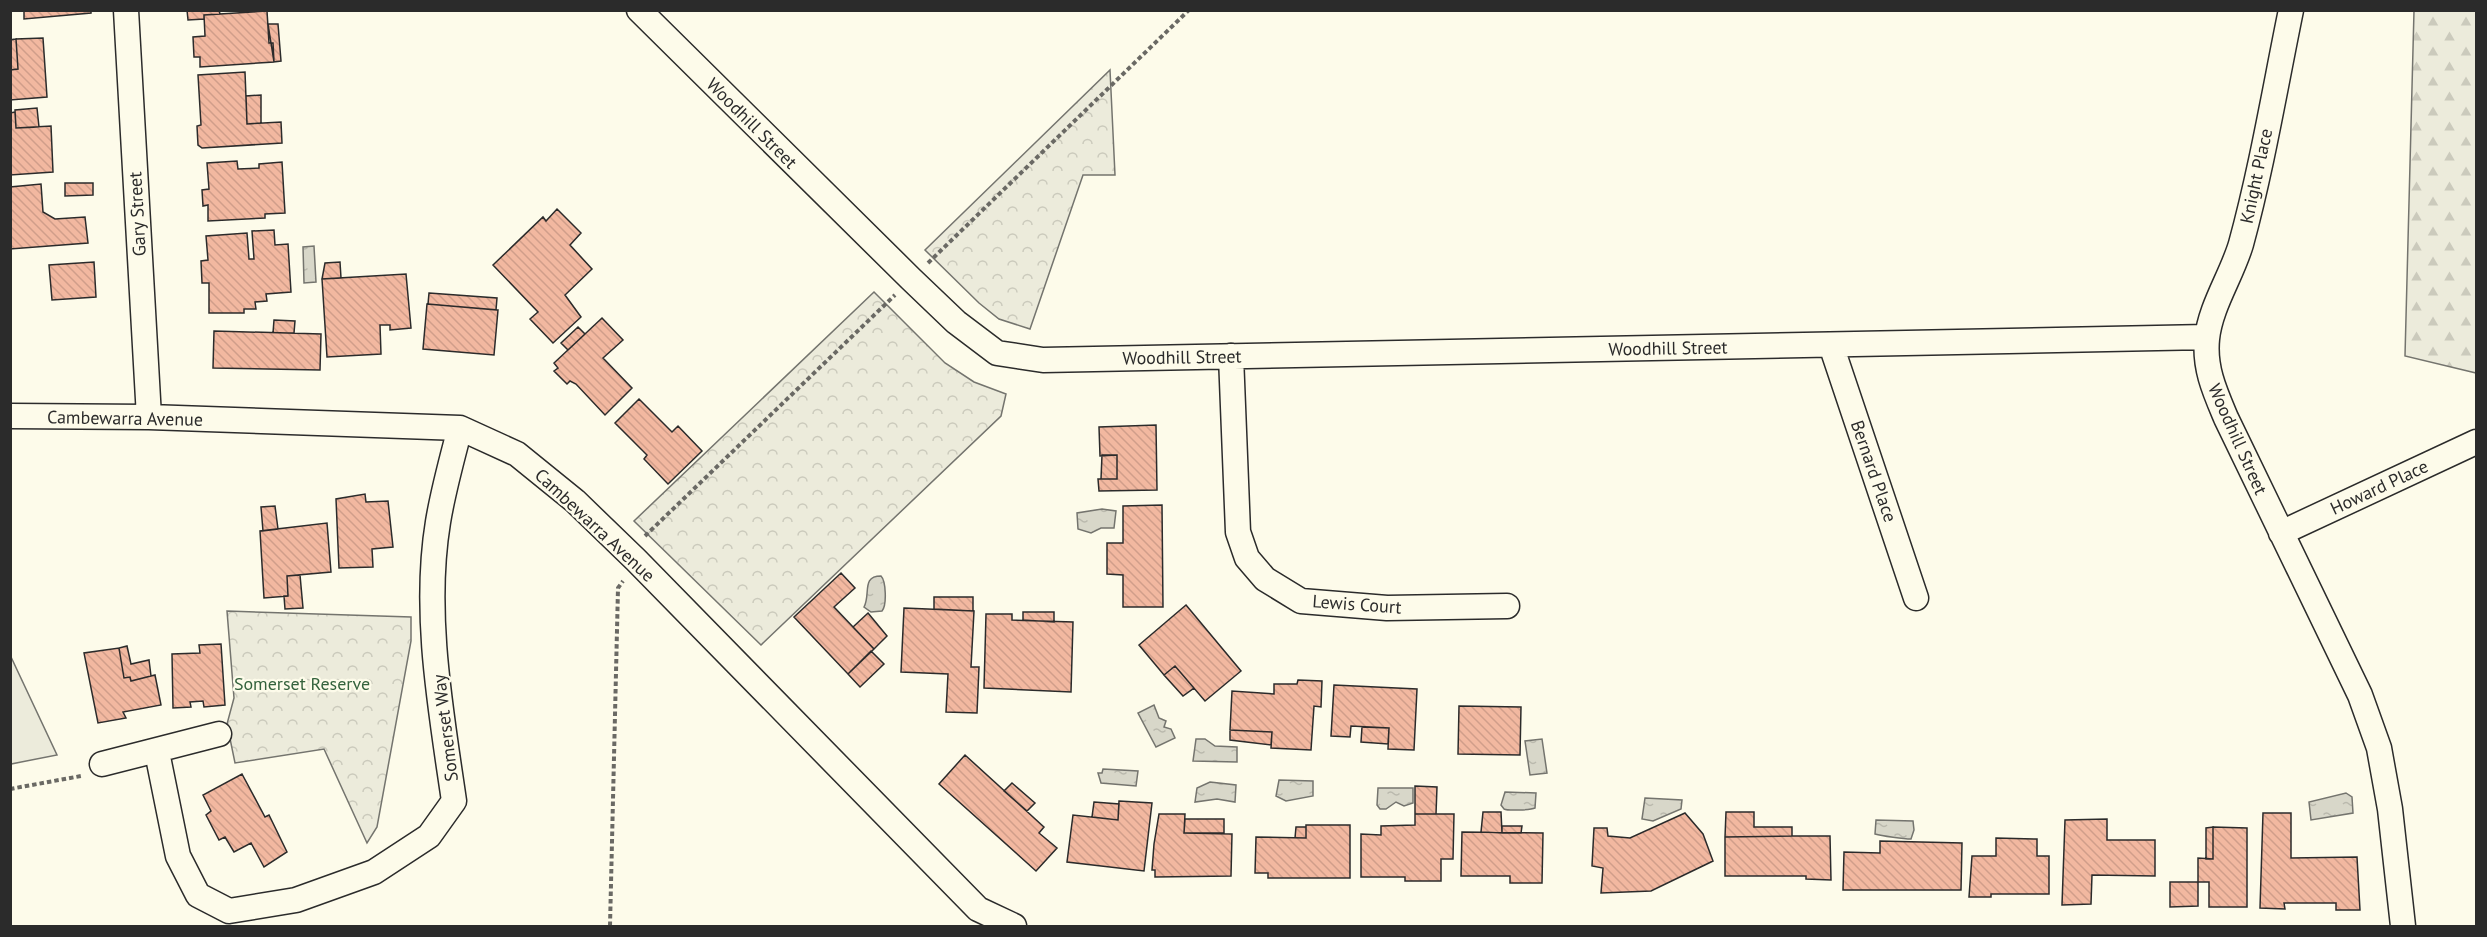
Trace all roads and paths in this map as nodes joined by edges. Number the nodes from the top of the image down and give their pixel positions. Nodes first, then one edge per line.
1 (126, 10) edge
2 (639, 10) edge
3 (2291, 10) edge
4 (2207, 337) junction
5 (1831, 345) junction
6 (1231, 356) junction
7 (10, 416) edge
8 (149, 417) junction
9 (460, 428) junction
10 (2476, 442) edge
11 (2281, 533) junction
12 (636, 560) junction
13 (1917, 598) dead end
14 (1507, 606) dead end
15 (219, 734) dead end
16 (157, 752) junction
17 (102, 764) joint
18 (10, 789) edge
19 (610, 927) edge
20 (1014, 927) edge
21 (2403, 927) edge

1 - 8 street, Gary Street
2 - 6 street, Woodhill Street
3 - 4 street, Knight Place
4 - 5 street, Woodhill Street
4 - 11 street, Woodhill Street
5 - 6 street, Woodhill Street
5 - 13 street, Bernard Place
6 - 14 street, Lewis Court
7 - 8 street, Cambewarra Avenue
8 - 9 street, Cambewarra Avenue
9 - 12 street, Cambewarra Avenue
9 - 16 street, Somerset Way
10 - 11 street, Howard Place
11 - 21 street, Woodhill Street
12 - 19 path
12 - 20 street, Cambewarra Avenue
15 - 16 street
16 - 17 street
17 - 18 path

